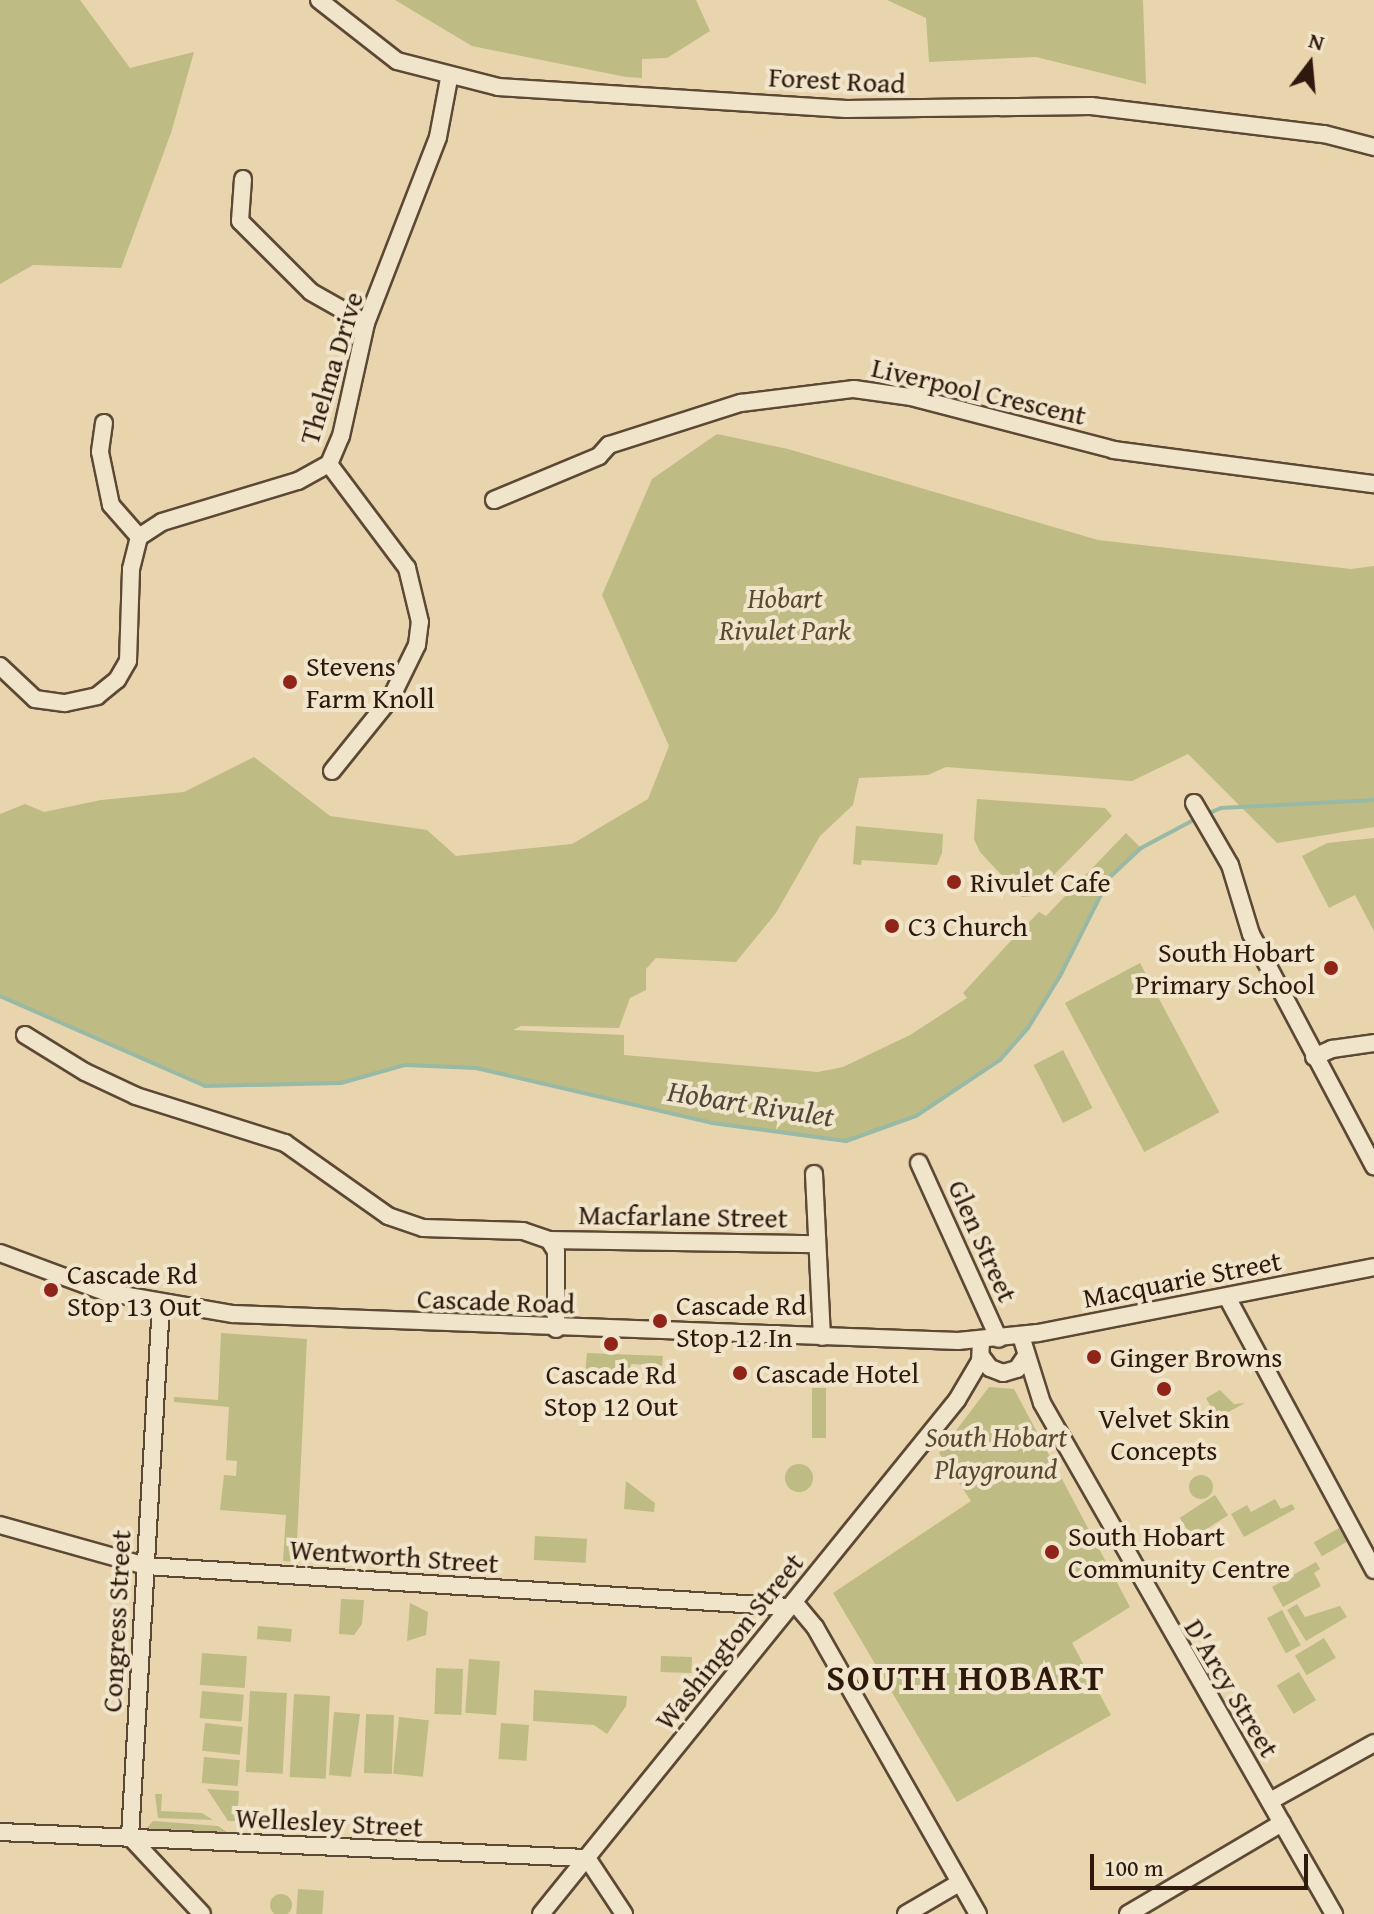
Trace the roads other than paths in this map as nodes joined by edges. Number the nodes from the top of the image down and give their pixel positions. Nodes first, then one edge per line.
1 (319, 0) edge
2 (449, 79) junction
3 (1374, 147) edge
4 (243, 179) dead end
5 (366, 323) junction
6 (104, 423) dead end
7 (329, 464) junction
8 (1374, 484) edge
9 (494, 500) dead end
10 (139, 537) junction
11 (0, 666) edge
12 (332, 771) dead end
13 (1194, 803) dead end
14 (25, 1035) dead end
15 (1374, 1043) edge
16 (1314, 1057) junction
17 (919, 1163) dead end
18 (1374, 1166) edge
19 (814, 1174) dead end
20 (549, 1240) junction
21 (817, 1244) junction
22 (0, 1253) edge
23 (1374, 1267) edge
24 (1227, 1297) junction
25 (161, 1304) junction
26 (556, 1329) junction
27 (1021, 1336) junction
28 (822, 1337) junction
29 (999, 1339) junction
30 (981, 1348) junction
31 (1025, 1357) junction
32 (1002, 1372) junction
33 (957, 1400) junction
34 (1042, 1403) junction
35 (0, 1525) edge
36 (1374, 1533) edge
37 (1358, 1542) junction
38 (146, 1566) junction
39 (1374, 1570) edge
40 (792, 1605) junction
41 (1374, 1743) edge
42 (1270, 1801) junction
43 (1282, 1823) junction
44 (0, 1832) edge
45 (130, 1837) junction
46 (587, 1858) junction
47 (959, 1883) junction
48 (202, 1914) edge
49 (541, 1914) edge
50 (624, 1914) edge
51 (906, 1914) edge
52 (978, 1914) edge
53 (1128, 1914) edge
54 (1334, 1914) edge

1 - 2 street, Forest Road
2 - 3 street, Forest Road
2 - 5 street, Thelma Drive
4 - 5 street
5 - 7 street, Thelma Drive
6 - 10 street
7 - 10 street
7 - 12 street, Thelma Drive
8 - 9 street, Liverpool Crescent
10 - 11 street
13 - 16 street
14 - 20 street, Macfarlane Street
15 - 16 street
16 - 18 street
17 - 29 street, Glen Street
19 - 21 street
20 - 21 street, Macfarlane Street
20 - 26 street, Macfarlane Street
21 - 28 street
22 - 25 street, Cascade Road
23 - 24 street, Macquarie Street
24 - 27 street, Macquarie Street
24 - 37 street
25 - 26 street, Cascade Road
25 - 38 street, Congress Street
26 - 28 street, Cascade Road
27 - 29 street, Macquarie Street
27 - 31 street, D'Arcy Street
28 - 30 street, Cascade Road
29 - 30 street, Cascade Road
30 - 32 street
30 - 33 street, Washington Street
31 - 32 street
31 - 34 street, D'Arcy Street
32 - 33 street, Washington Street
32 - 34 street, D'Arcy Street
33 - 40 street, Washington Street
34 - 42 street, D'Arcy Street
35 - 38 street, Wentworth Street
36 - 37 street
37 - 39 street
38 - 40 street, Wentworth Street
38 - 45 street, Congress Street
40 - 46 street, Washington Street
40 - 47 street
41 - 42 street
42 - 43 street, D'Arcy Street
43 - 53 street
43 - 54 street, D'Arcy Street
44 - 45 street, Wellesley Street
45 - 46 street, Wellesley Street
45 - 48 street
46 - 49 street, Washington Street
46 - 50 street
47 - 51 street
47 - 52 street

